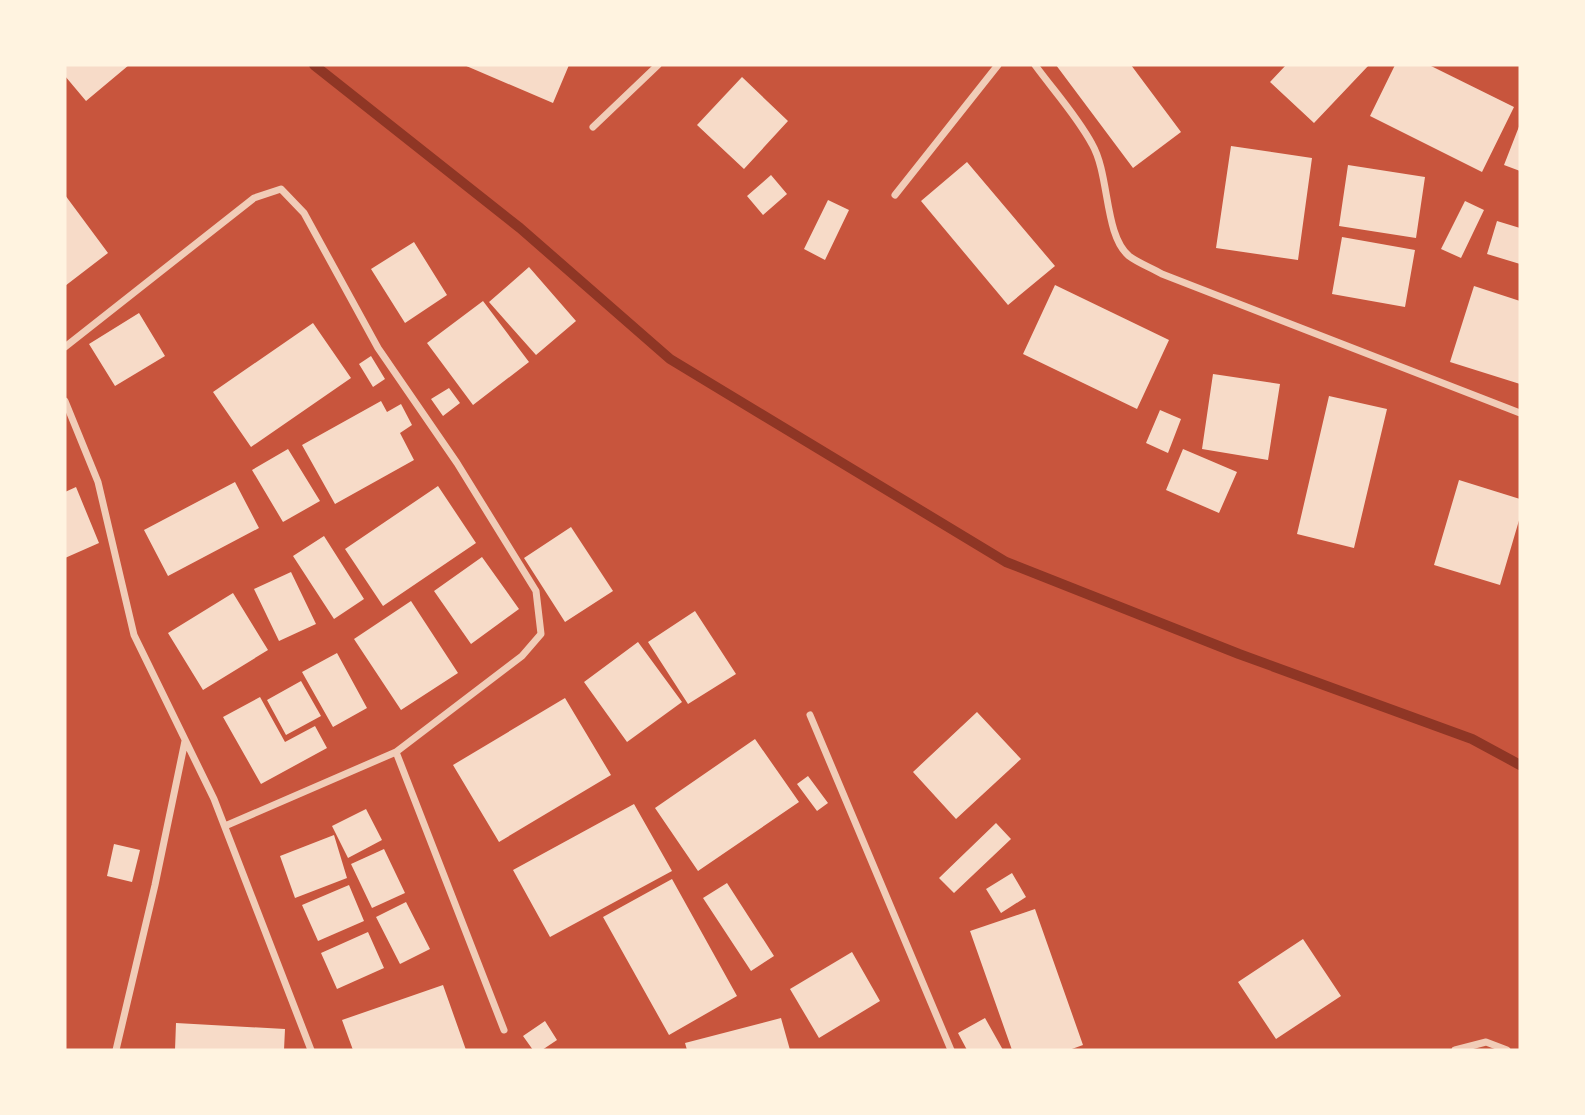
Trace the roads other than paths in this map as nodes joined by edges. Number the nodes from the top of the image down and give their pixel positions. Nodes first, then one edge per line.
1 (658, 65) edge
2 (998, 65) edge
3 (1035, 65) edge
4 (593, 127) dead end
5 (895, 195) dead end
6 (65, 347) edge
7 (65, 401) edge
8 (1520, 413) edge
9 (810, 715) dead end
10 (185, 740) junction
11 (396, 752) junction
12 (225, 827) junction
13 (504, 1030) dead end
14 (116, 1050) edge
15 (311, 1050) edge
16 (951, 1050) edge
17 (1455, 1050) edge
18 (1507, 1050) edge

1 - 4 street
2 - 5 street
3 - 8 street
6 - 11 street
7 - 10 street
9 - 16 street
10 - 12 street
10 - 14 street
11 - 12 street
11 - 13 street
12 - 15 street
17 - 18 street

